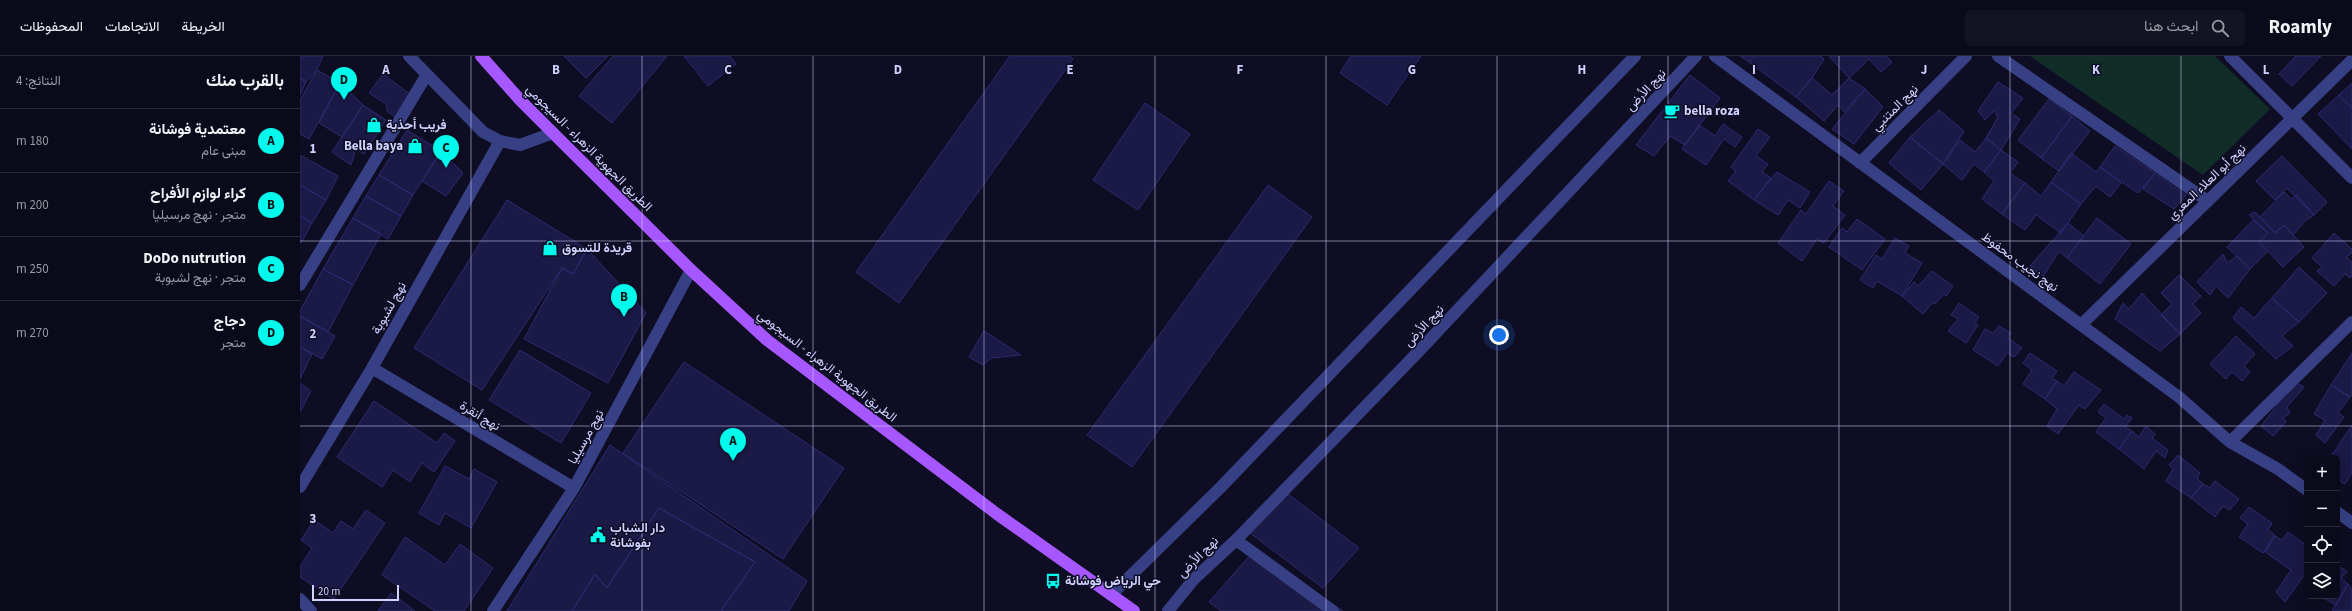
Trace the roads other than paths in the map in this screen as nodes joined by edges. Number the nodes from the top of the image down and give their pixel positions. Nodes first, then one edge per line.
1 (409, 56) edge
2 (481, 56) edge
3 (1635, 56) edge
4 (1696, 56) edge
5 (1715, 56) edge
6 (1966, 56) edge
7 (1998, 56) edge
8 (2230, 56) edge
9 (2352, 60) edge
10 (426, 76) junction
11 (2292, 118) junction
12 (553, 133) junction
13 (500, 141) junction
14 (1860, 162) junction
15 (2352, 178) edge
16 (2208, 201) junction
17 (691, 270) junction
18 (300, 285) edge
19 (2352, 322) edge
20 (2081, 325) junction
21 (372, 368) junction
22 (2230, 442) junction
23 (300, 487) edge
24 (574, 488) junction
25 (2304, 488) edge
26 (2340, 514) edge
27 (2352, 523) edge
28 (1236, 540) junction
29 (1111, 595) junction
30 (300, 599) edge
31 (311, 611) edge
32 (493, 611) edge
33 (1134, 611) edge
34 (1168, 611) edge
35 (1333, 611) edge

1 - 10 street
2 - 12 main road, الطريق الجهوية الزهراء - السيجومي
3 - 29 street
4 - 28 street, نهج الأرض
5 - 14 street, نهج نجيب محفوظ
6 - 14 street, نهج المتنبي
7 - 16 street
8 - 11 street
9 - 11 street, نهج أبو العلاء المعري
10 - 13 street
10 - 18 street
11 - 15 street
11 - 16 street, نهج أبو العلاء المعري
12 - 13 street
12 - 17 main road, الطريق الجهوية الزهراء - السيجومي
13 - 21 street, نهج لشبوبة
14 - 20 street, نهج نجيب محفوظ
16 - 20 street, نهج أبو العلاء المعري
17 - 24 street, نهج مرسيليا
17 - 29 main road, الطريق الجهوية الزهراء - السيجومي
19 - 22 street
20 - 22 street, نهج نجيب محفوظ
21 - 23 street, نهج لشبوبة
21 - 24 street, نهج أنقرة
22 - 25 street, نهج نجيب محفوظ
24 - 32 street, نهج مرسيليا
26 - 27 street
28 - 34 street, نهج الأرض
28 - 35 street
29 - 33 main road, الطريق الجهوية الزهراء - السيجومي
30 - 31 street

